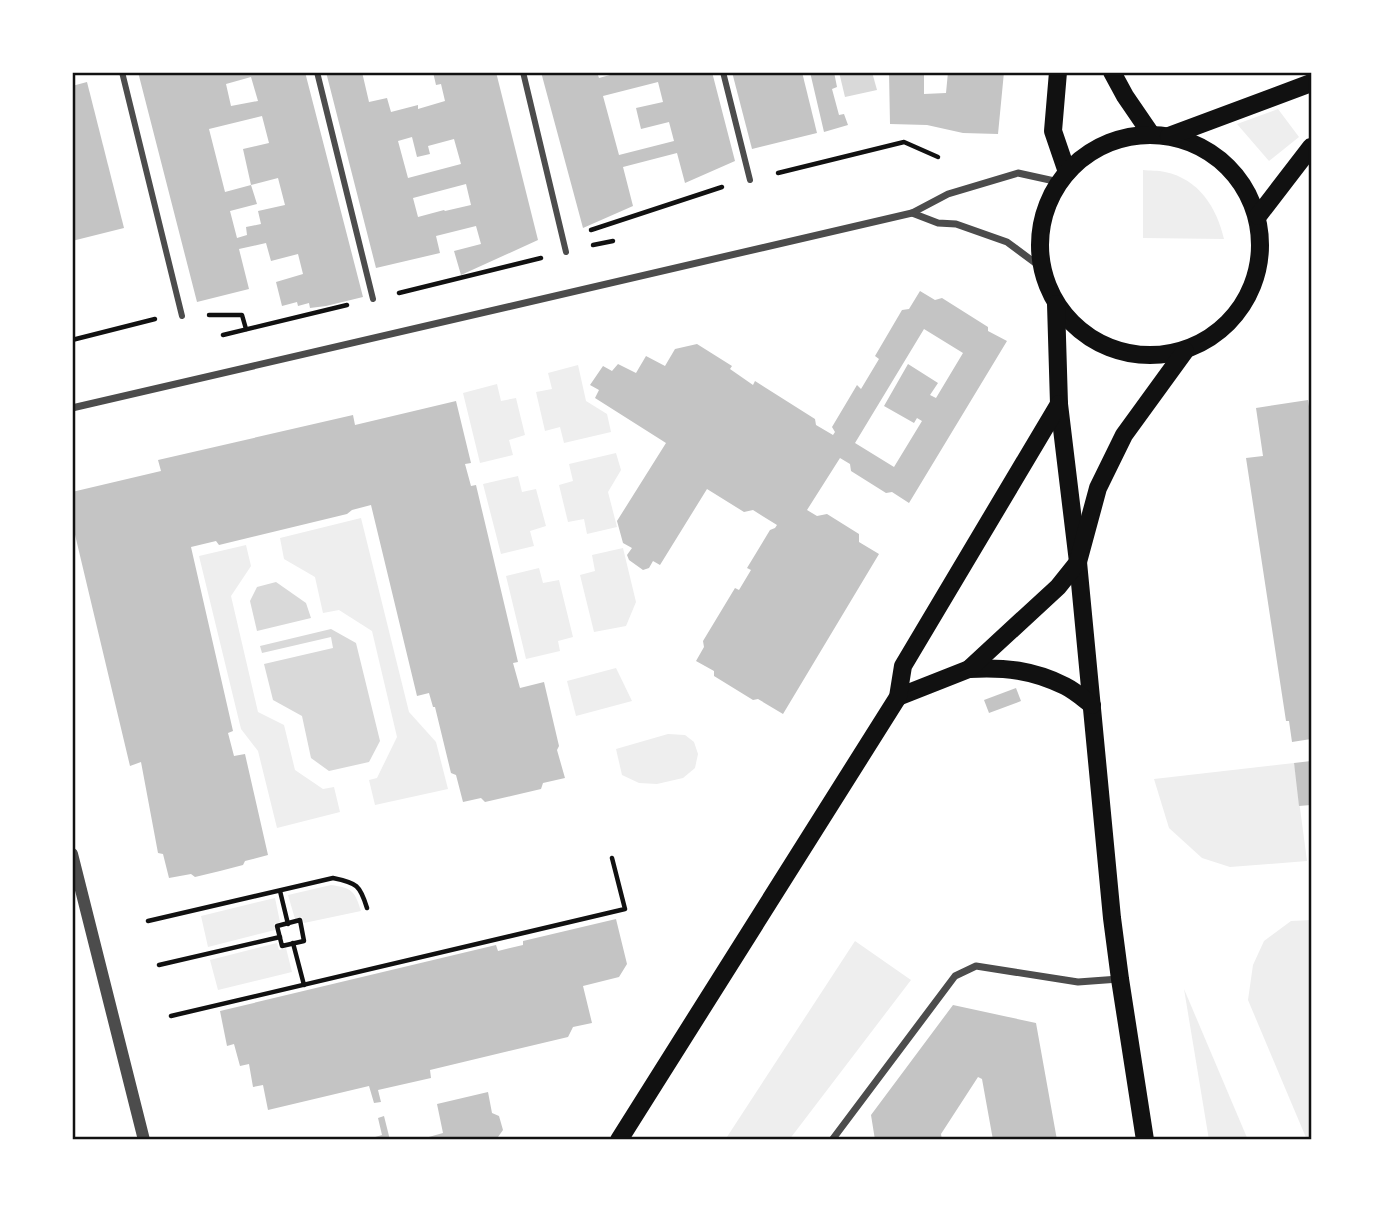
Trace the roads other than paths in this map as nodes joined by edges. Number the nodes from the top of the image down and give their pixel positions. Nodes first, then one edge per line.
1 (122, 72) edge
2 (317, 72) edge
3 (523, 72) edge
4 (723, 72) edge
5 (1058, 72) edge
6 (1112, 72) edge
7 (1311, 83) edge
8 (1160, 135) junction
9 (1311, 147) edge
10 (1063, 177) junction
11 (750, 180) dead end
12 (912, 213) junction
13 (1258, 216) junction
14 (566, 252) road end
15 (1042, 268) junction
16 (373, 299) road end
17 (1056, 304) junction
18 (183, 316) dead end
19 (1185, 351) junction
20 (1059, 404) junction
21 (72, 408) edge
22 (1078, 562) junction
23 (969, 669) junction
24 (898, 697) junction
25 (1093, 705) junction
26 (72, 854) edge
27 (1119, 979) junction
28 (144, 1140) edge
29 (619, 1140) edge
30 (832, 1140) edge
31 (1145, 1140) edge

1 - 18 street
2 - 16 street
3 - 14 street
4 - 11 street
5 - 10 main road
6 - 8 main road
7 - 8 main road
8 - 10 main road
8 - 13 main road
9 - 13 main road
10 - 12 street
10 - 15 main road
12 - 15 street
12 - 21 street
13 - 19 main road
15 - 17 main road
17 - 19 main road
17 - 20 main road
19 - 22 main road
20 - 22 main road
20 - 24 main road
22 - 23 main road
22 - 25 main road
23 - 24 main road
23 - 25 main road
24 - 29 main road
25 - 27 main road
26 - 28 street
27 - 30 street
27 - 31 main road

